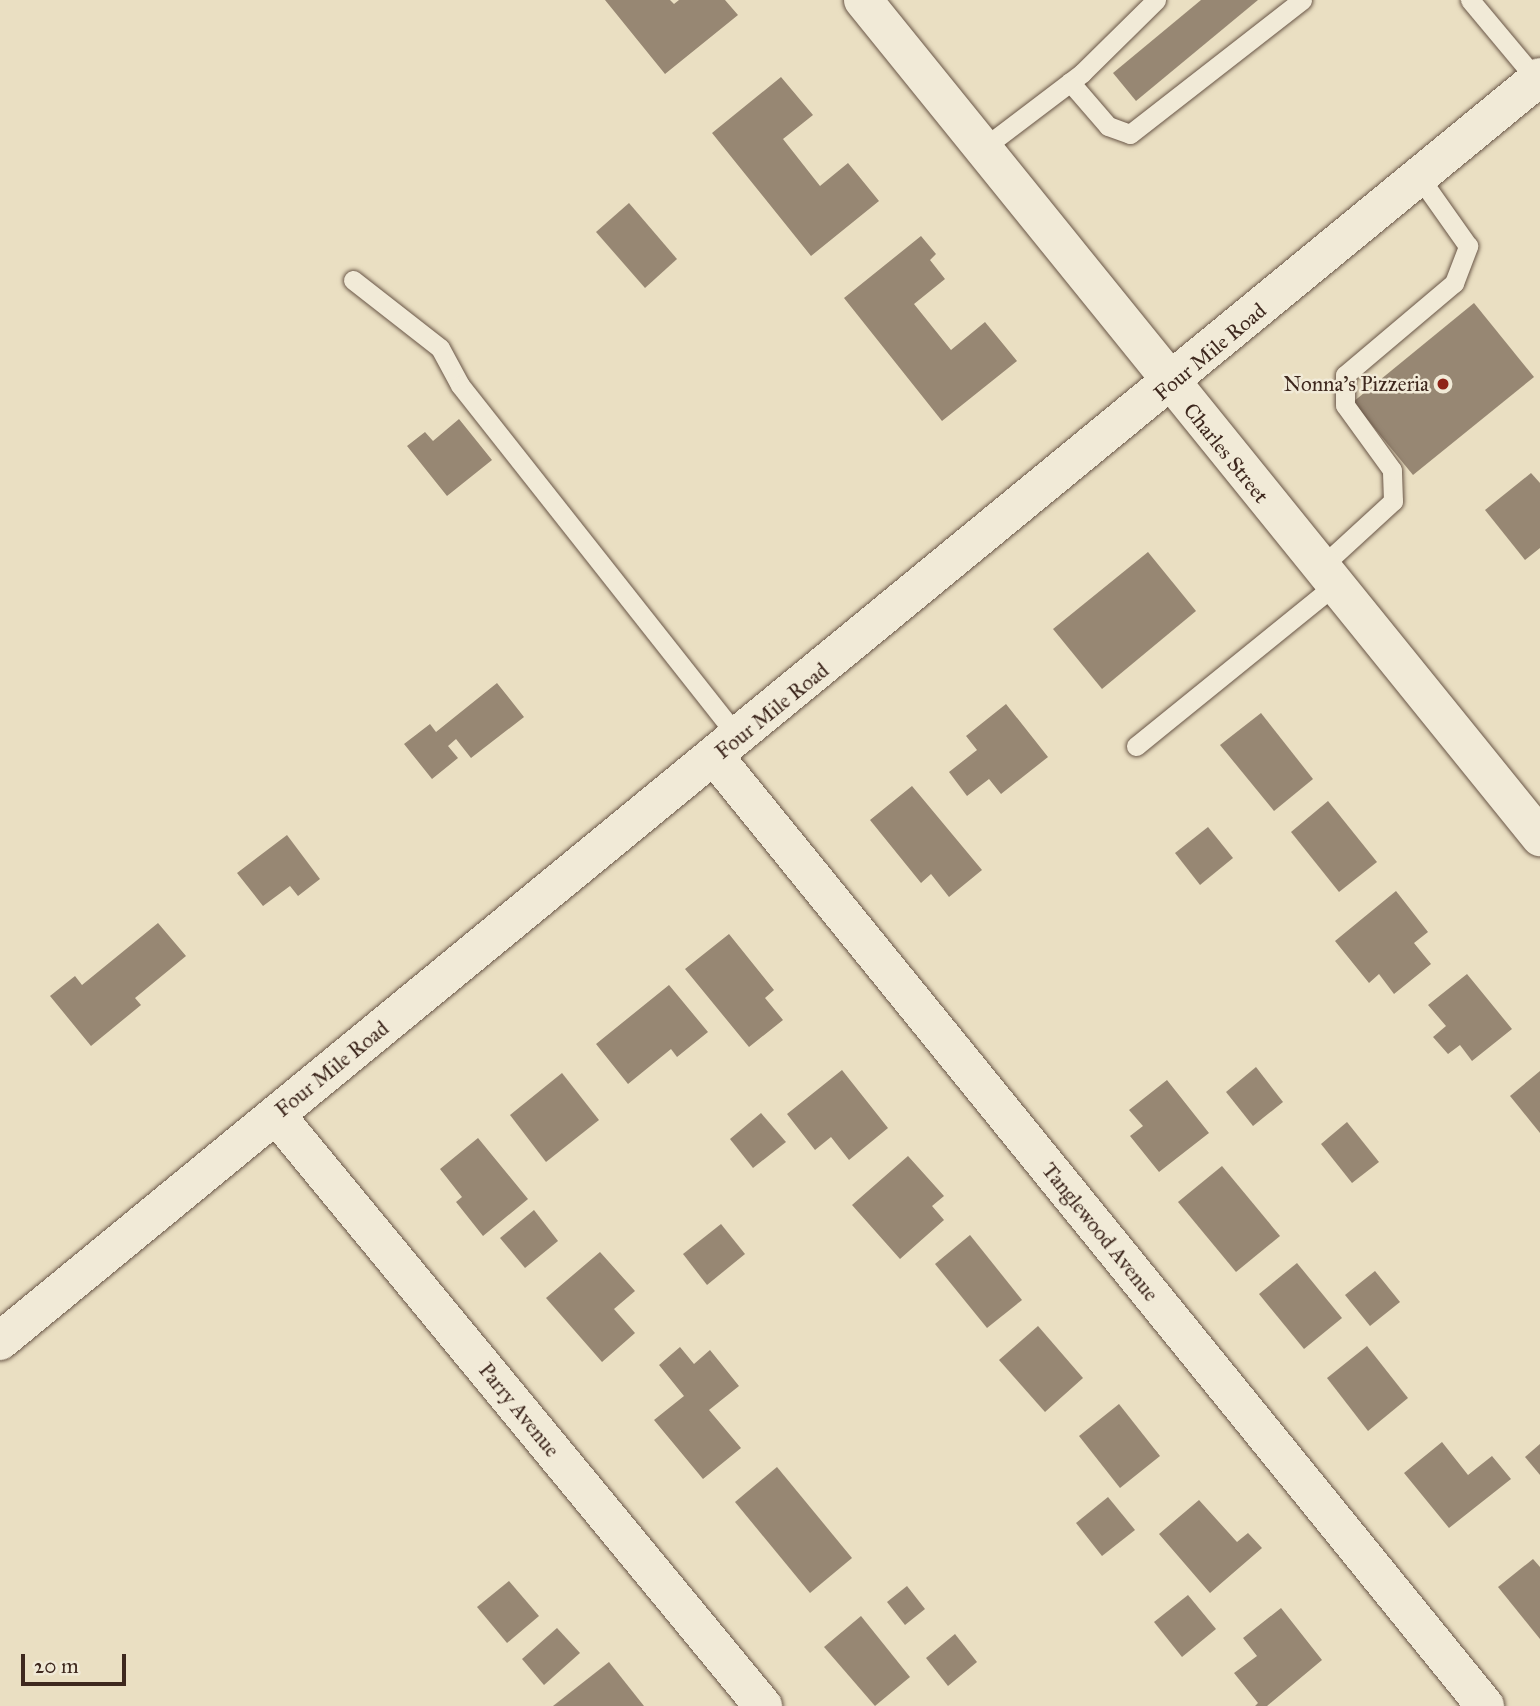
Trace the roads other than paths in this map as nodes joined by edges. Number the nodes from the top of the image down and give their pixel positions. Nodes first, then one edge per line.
1 (863, 0) edge
2 (1156, 0) edge
3 (1302, 0) edge
4 (1470, 0) edge
5 (1538, 79) edge
6 (1070, 82) junction
7 (982, 149) junction
8 (1420, 178) junction
9 (353, 280) dead end
10 (1171, 384) junction
11 (1327, 576) junction
12 (1136, 746) dead end
13 (727, 748) junction
14 (1540, 837) edge
15 (276, 1115) junction
16 (0, 1341) edge
17 (763, 1706) edge
18 (1485, 1706) edge

1 - 7 street, Charles Street
2 - 6 lane
3 - 6 lane
4 - 5 lane
5 - 8 street, Four Mile Road
6 - 7 lane
7 - 10 street, Charles Street
8 - 10 street, Four Mile Road
8 - 11 lane
9 - 13 lane
10 - 11 street, Charles Street
10 - 13 street, Four Mile Road
11 - 12 lane
11 - 14 street, Charles Street
13 - 15 street, Four Mile Road
13 - 18 street, Tanglewood Avenue
15 - 16 street, Four Mile Road
15 - 17 street, Parry Avenue

